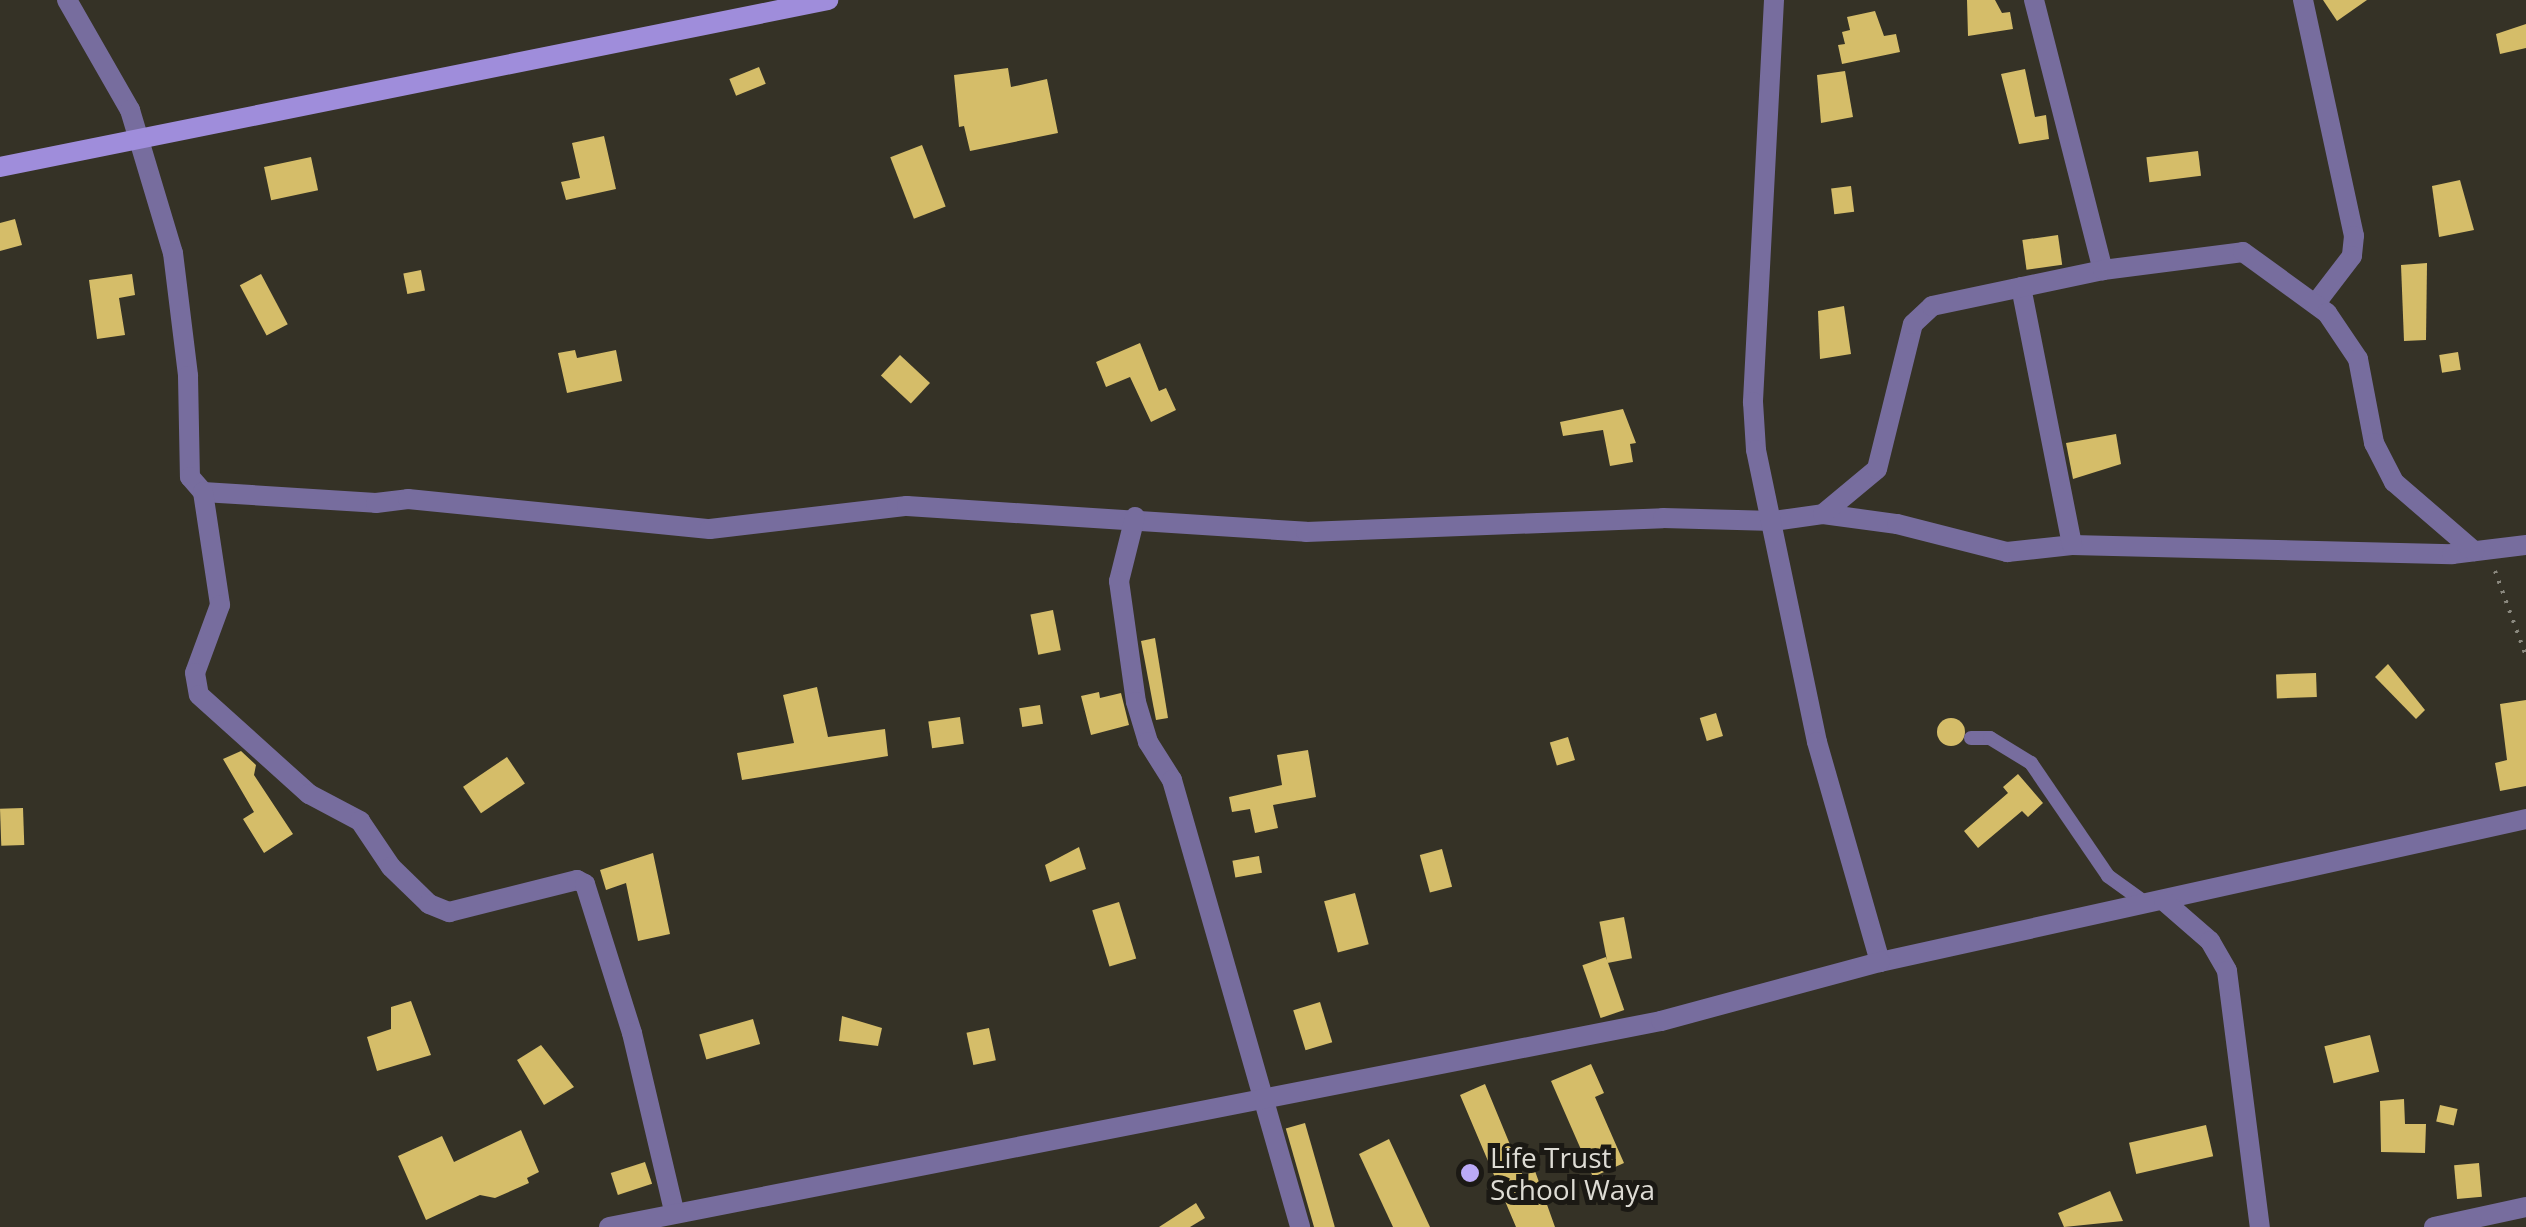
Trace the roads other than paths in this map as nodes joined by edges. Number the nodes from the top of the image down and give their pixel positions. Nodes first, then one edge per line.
1 (67, 0) edge
2 (828, 0) edge
3 (1774, 0) edge
4 (2034, 0) edge
5 (2303, 0) edge
6 (141, 140) junction
7 (0, 167) edge
8 (2103, 270) junction
9 (2021, 287) junction
10 (2316, 303) junction
11 (203, 492) junction
12 (1823, 514) junction
13 (1135, 517) junction
14 (1774, 521) junction
15 (2526, 544) edge
16 (2072, 545) junction
17 (2481, 550) junction
18 (1971, 738) dead end
19 (2526, 819) edge
20 (2156, 903) junction
21 (1880, 962) junction
22 (1259, 1100) junction
23 (2526, 1207) edge
24 (674, 1210) junction
25 (609, 1227) edge
26 (1300, 1227) edge
27 (2260, 1227) edge
28 (2434, 1227) edge

1 - 6 street
2 - 6 street
3 - 14 street
4 - 8 street
5 - 10 street
6 - 7 street
6 - 11 street
8 - 9 street
8 - 10 street
9 - 12 street
9 - 16 street
10 - 17 street
11 - 13 street
11 - 24 street
12 - 14 street
12 - 16 street
13 - 14 street
13 - 22 street
14 - 21 street
15 - 17 street
16 - 17 street
18 - 20 lane
19 - 20 street
20 - 21 street
20 - 27 street
21 - 22 street
22 - 24 street
22 - 26 street
23 - 28 street
24 - 25 street

